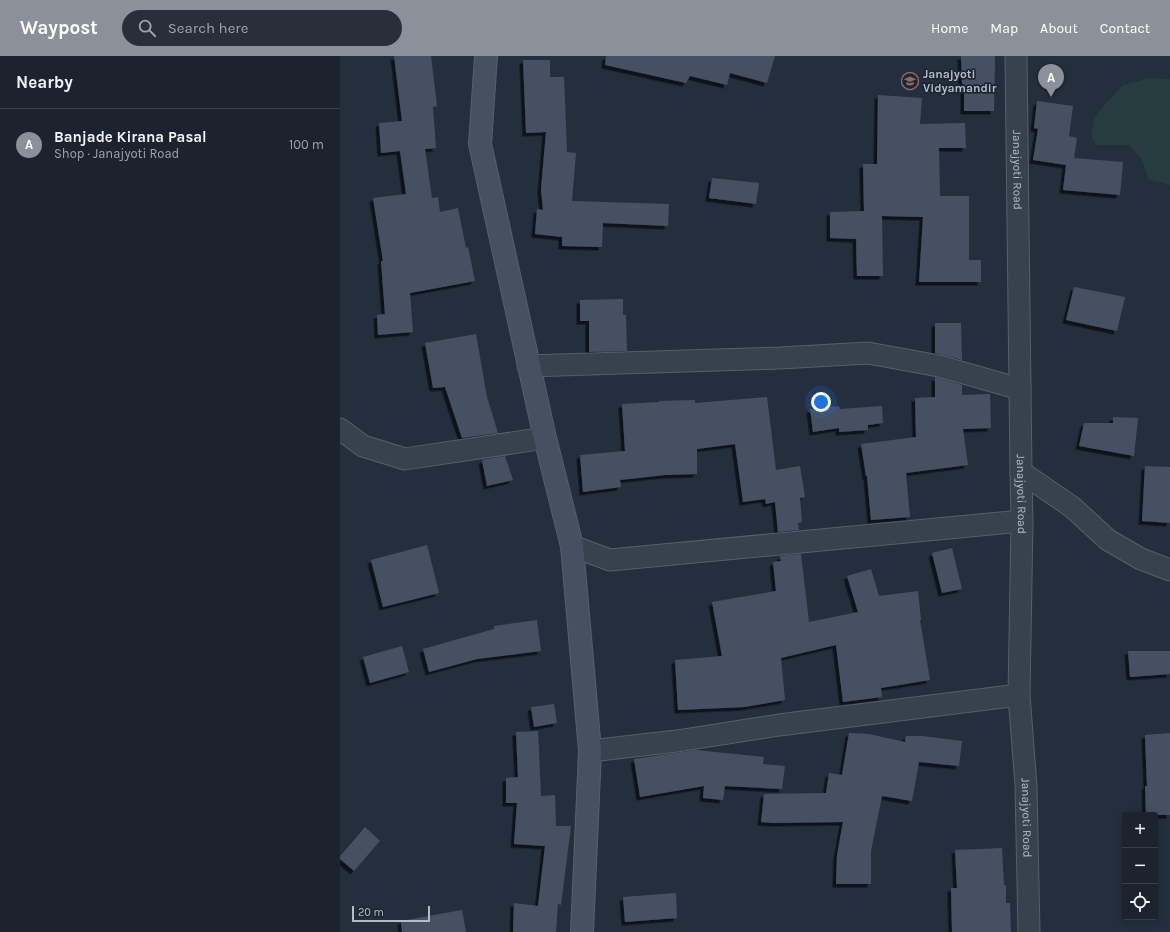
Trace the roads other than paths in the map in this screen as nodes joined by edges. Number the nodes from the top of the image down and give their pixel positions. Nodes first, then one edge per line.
1 (486, 56) edge
2 (1016, 56) edge
3 (528, 366) junction
4 (1020, 389) junction
5 (340, 429) edge
6 (545, 438) junction
7 (1021, 472) junction
8 (1022, 520) junction
9 (572, 546) junction
10 (1170, 570) edge
11 (1019, 695) junction
12 (590, 751) junction
13 (582, 932) edge
14 (1029, 932) edge

1 - 3 street
2 - 4 street, Janajyoti Road
3 - 4 street
3 - 6 street
4 - 7 street, Janajyoti Road
5 - 6 street
6 - 9 street
7 - 8 street, Janajyoti Road
7 - 10 street
8 - 9 street
8 - 11 street, Janajyoti Road
9 - 12 street
11 - 12 street
11 - 14 street, Janajyoti Road
12 - 13 street

